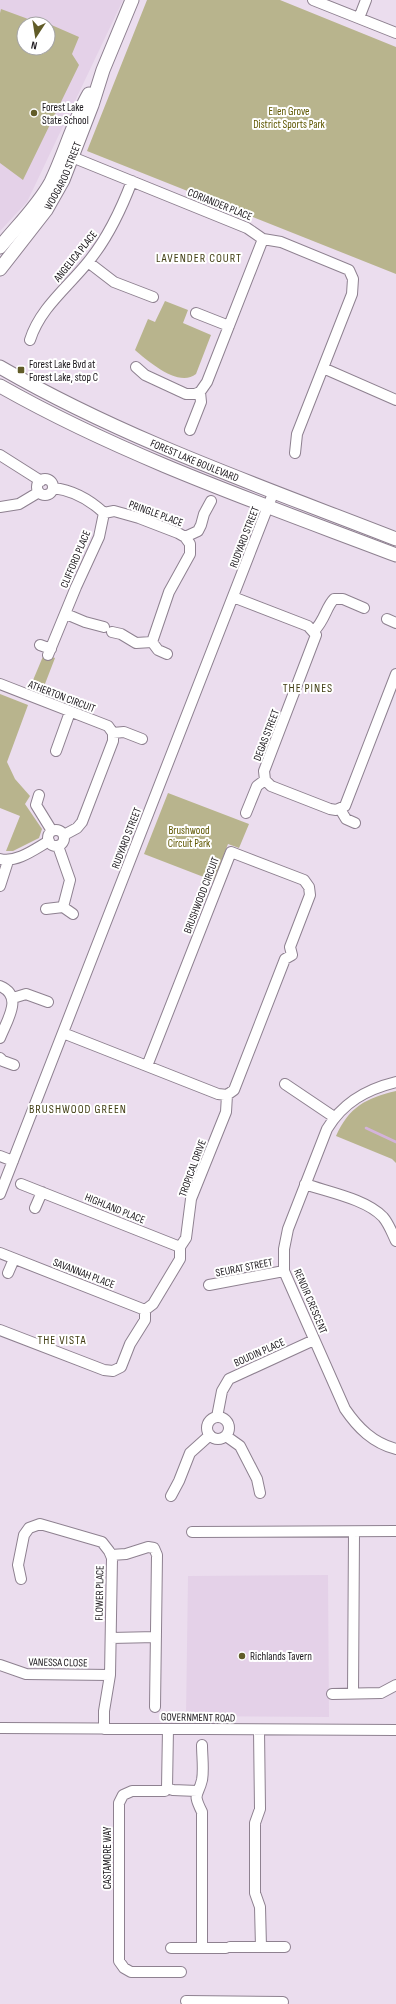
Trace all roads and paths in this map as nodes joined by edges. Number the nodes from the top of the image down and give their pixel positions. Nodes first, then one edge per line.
1 (132, 0) edge
2 (313, 0) edge
3 (366, 0) edge
4 (359, 18) junction
5 (396, 33) edge
6 (68, 155) junction
7 (132, 181) junction
8 (263, 239) junction
9 (0, 247) edge
10 (88, 262) junction
11 (0, 269) edge
12 (153, 297) dead end
13 (196, 313) dead end
14 (229, 326) junction
15 (30, 340) dead end
16 (0, 367) edge
17 (136, 367) dead end
18 (323, 368) junction
19 (0, 386) edge
20 (200, 392) junction
21 (396, 400) edge
22 (190, 430) dead end
23 (295, 453) dead end
24 (0, 455) edge
25 (41, 481) junction
26 (53, 488) junction
27 (274, 491) junction
28 (39, 492) junction
29 (211, 501) dead end
30 (269, 506) junction
31 (0, 507) edge
32 (104, 513) junction
33 (185, 537) junction
34 (396, 539) edge
35 (396, 556) edge
36 (233, 597) junction
37 (364, 608) dead end
38 (66, 614) junction
39 (314, 631) junction
40 (152, 642) junction
41 (40, 645) dead end
42 (167, 654) dead end
43 (396, 674) edge
44 (0, 684) edge
45 (70, 712) junction
46 (113, 733) junction
47 (142, 739) dead end
48 (56, 750) dead end
49 (265, 780) junction
50 (39, 795) dead end
51 (340, 809) junction
52 (246, 813) dead end
53 (355, 823) dead end
54 (52, 831) junction
55 (64, 835) junction
56 (53, 844) junction
57 (4, 860) edge
58 (0, 886) edge
59 (63, 907) junction
60 (46, 909) dead end
61 (73, 914) dead end
62 (0, 986) edge
63 (13, 998) junction
64 (48, 1002) dead end
65 (63, 1033) junction
66 (0, 1038) edge
67 (0, 1058) edge
68 (14, 1065) dead end
69 (147, 1066) junction
70 (396, 1082) edge
71 (285, 1084) dead end
72 (226, 1095) junction
73 (334, 1117) junction
74 (0, 1156) edge
75 (13, 1161) junction
76 (21, 1184) dead end
77 (305, 1184) junction
78 (42, 1192) junction
79 (0, 1194) edge
80 (35, 1208) dead end
81 (396, 1241) edge
82 (180, 1247) junction
83 (0, 1253) edge
84 (14, 1259) junction
85 (284, 1272) junction
86 (8, 1273) dead end
87 (209, 1285) dead end
88 (145, 1310) junction
89 (0, 1330) edge
90 (314, 1340) junction
91 (217, 1417) junction
92 (210, 1435) junction
93 (226, 1436) junction
94 (396, 1449) edge
95 (260, 1493) dead end
96 (171, 1496) dead end
97 (396, 1531) edge
98 (192, 1532) dead end
99 (354, 1532) junction
100 (111, 1555) junction
101 (20, 1579) dead end
102 (156, 1637) junction
103 (111, 1638) junction
104 (3, 1666) edge
105 (110, 1675) junction
106 (396, 1685) edge
107 (332, 1694) dead end
108 (353, 1694) junction
109 (155, 1707) dead end
110 (0, 1728) edge
111 (104, 1729) junction
112 (168, 1729) junction
113 (259, 1730) junction
114 (396, 1730) edge
115 (202, 1746) dead end
116 (167, 1788) junction
117 (197, 1791) junction
118 (261, 1947) junction
119 (286, 1947) dead end
120 (171, 1948) dead end
121 (202, 1948) junction
122 (181, 1972) dead end
123 (186, 2001) dead end
124 (283, 2002) dead end
125 (207, 2003) edge
126 (262, 2003) edge

1 - 6 main road, WOOGAROO STREET
2 - 4 street
3 - 4 street
4 - 5 street
6 - 7 street, CORIANDER PLACE
6 - 9 main road, WOOGAROO STREET
6 - 11 main road, WOOGAROO STREET
7 - 8 street, CORIANDER PLACE
7 - 10 street, ANGELICA PLACE
8 - 14 street
8 - 18 street, CORIANDER PLACE
10 - 12 street
10 - 15 street, ANGELICA PLACE
13 - 14 street
14 - 20 street
16 - 27 main road, FOREST LAKE BOULEVARD
17 - 20 street
18 - 21 street
18 - 23 street, CORIANDER PLACE
19 - 30 main road, FOREST LAKE BOULEVARD
20 - 22 street
24 - 25 street
25 - 26 street
25 - 28 street
26 - 28 street
26 - 32 street
27 - 30 street, RUDYARD STREET
27 - 34 main road, FOREST LAKE BOULEVARD
28 - 31 street
29 - 33 street, PRINGLE PLACE
30 - 35 main road, FOREST LAKE BOULEVARD
30 - 36 street, RUDYARD STREET
32 - 33 street, PRINGLE PLACE
32 - 38 street, CLIFFORD PLACE
33 - 40 street, PRINGLE PLACE
36 - 39 street
36 - 65 street, RUDYARD STREET
37 - 39 street, DEGAS STREET
38 - 40 street
38 - 41 street, CLIFFORD PLACE
39 - 49 street, DEGAS STREET
40 - 42 street
43 - 51 street
44 - 45 street, ATHERTON CIRCUIT
45 - 46 street, ATHERTON CIRCUIT
45 - 48 street
46 - 47 street, ATHERTON CIRCUIT
46 - 55 street
49 - 51 street
49 - 52 street, DEGAS STREET
50 - 54 street
51 - 53 street
54 - 55 street
54 - 56 street
55 - 56 street
56 - 57 street
56 - 59 street
57 - 58 street
59 - 60 street
59 - 61 street
62 - 63 street
63 - 64 street
63 - 66 street
65 - 69 street
65 - 75 street, RUDYARD STREET
67 - 68 street
69 - 72 street
69 - 72 street, BRUSHWOOD CIRCUIT
70 - 73 street, RENOIR CRESCENT
71 - 73 street
72 - 82 street, TROPICAL DRIVE
73 - 77 street, RENOIR CRESCENT
74 - 75 street
75 - 79 street, RUDYARD STREET
76 - 78 street, HIGHLAND PLACE
77 - 81 street
77 - 85 street, RENOIR CRESCENT
78 - 80 street
78 - 82 street, HIGHLAND PLACE
82 - 88 street, TROPICAL DRIVE
83 - 84 street, SAVANNAH PLACE
84 - 86 street
84 - 88 street, SAVANNAH PLACE
85 - 87 street, SEURAT STREET
85 - 90 street, RENOIR CRESCENT
88 - 89 street, TROPICAL DRIVE
90 - 91 street, BOUDIN PLACE
90 - 94 street, RENOIR CRESCENT
91 - 92 street, BOUDIN PLACE
91 - 93 street
92 - 93 street
92 - 96 street
93 - 95 street
97 - 99 street
98 - 99 street
99 - 108 street
100 - 101 street, FLOWER PLACE
100 - 102 street
100 - 103 street, FLOWER PLACE
102 - 103 street
102 - 109 street
103 - 105 street, FLOWER PLACE
104 - 105 street, VANESSA CLOSE
105 - 111 street, FLOWER PLACE
106 - 108 street
107 - 108 street
110 - 111 street, GOVERNMENT ROAD
111 - 112 street, GOVERNMENT ROAD
112 - 113 street, GOVERNMENT ROAD
112 - 116 street
113 - 114 street, GOVERNMENT ROAD
113 - 118 street
115 - 117 street
116 - 117 street, CASTAMORE WAY
116 - 122 street, CASTAMORE WAY
117 - 121 street
118 - 119 street
118 - 121 street
120 - 121 street
123 - 125 street
124 - 126 street
125 - 126 street

